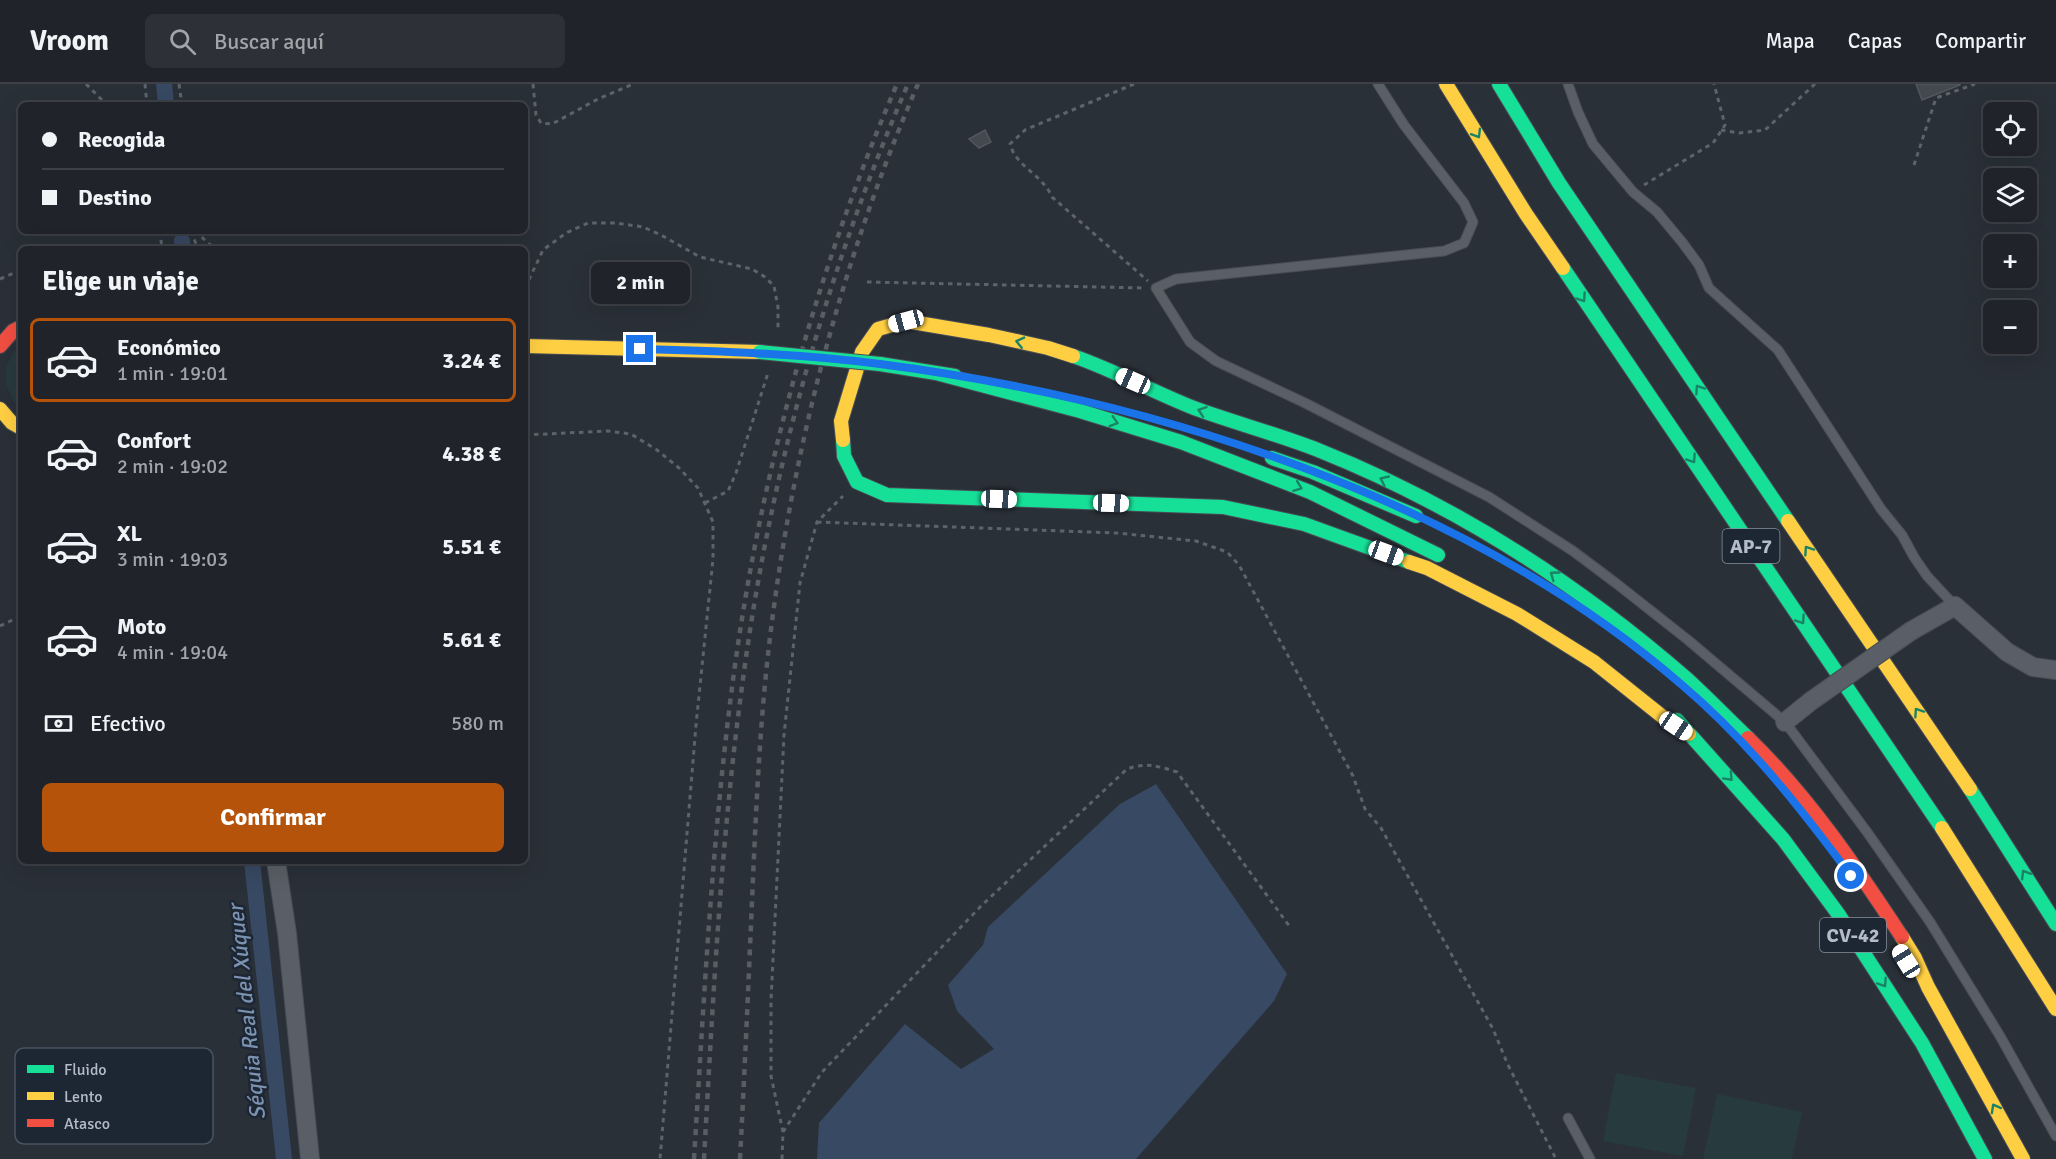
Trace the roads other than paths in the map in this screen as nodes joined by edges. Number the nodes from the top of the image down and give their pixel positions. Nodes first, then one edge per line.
1 (1378, 84) edge
2 (1446, 84) edge
3 (1499, 84) edge
4 (1568, 84) edge
5 (18, 328) edge
6 (0, 345) edge
7 (528, 346) edge
8 (936, 373) junction
9 (0, 409) edge
10 (1151, 418) dead end
11 (18, 426) edge
12 (1260, 454) dead end
13 (1429, 522) dead end
14 (1452, 563) dead end
15 (1522, 571) dead end
16 (1481, 580) dead end
17 (1955, 606) junction
18 (2056, 670) edge
19 (1785, 722) junction
20 (1689, 734) junction
21 (276, 864) edge
22 (2056, 924) edge
23 (1928, 987) junction
24 (2056, 1009) edge
25 (1568, 1118) dead end
26 (2056, 1136) edge
27 (310, 1159) edge
28 (1590, 1159) edge
29 (1985, 1159) edge
30 (2023, 1159) edge

1 - 19 lane
2 -> 24 main road, AP-7
22 -> 3 main road, AP-7
4 - 17 lane
5 - 6 main road
7 - 8 main road, bridge
8 - 10 main road
8 -> 14 main road
9 - 11 main road
12 - 13 main road
15 - 23 main road, CV-42
16 - 20 main road, CV-42
17 - 18 street
17 - 19 street, bridge
19 - 26 lane
23 -> 20 main road
20 -> 29 main road, CV-42
21 - 27 street
30 -> 23 main road, CV-42
25 - 28 lane

